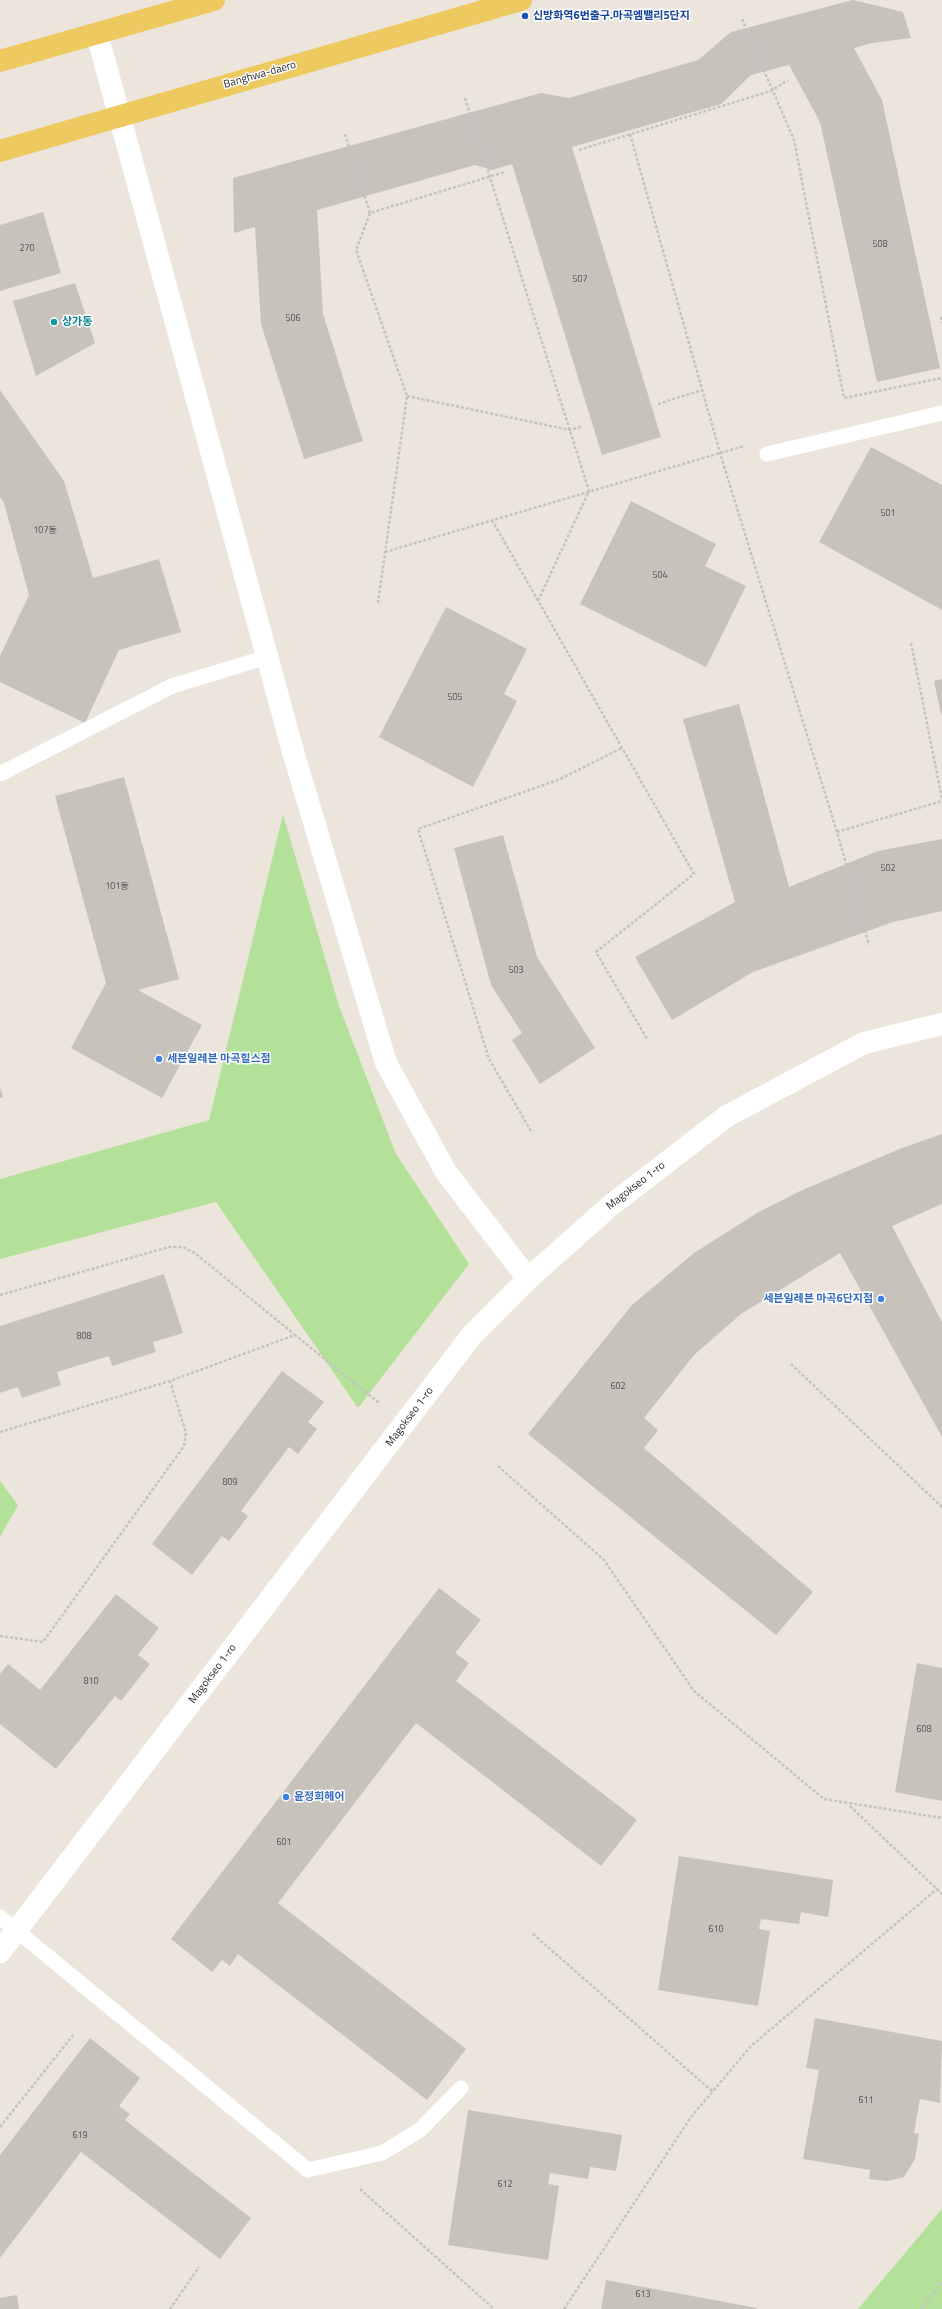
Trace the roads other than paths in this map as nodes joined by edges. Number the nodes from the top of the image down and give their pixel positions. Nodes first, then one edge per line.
1 (214, 0) edge
2 (521, 0) edge
3 (97, 34) junction
4 (0, 61) edge
5 (118, 116) junction
6 (0, 151) edge
7 (942, 414) edge
8 (768, 454) dead end
9 (267, 657) junction
10 (0, 774) edge
11 (942, 1024) edge
12 (528, 1279) junction
13 (0, 1917) edge
14 (17, 1931) junction
15 (0, 1952) edge
16 (461, 2088) dead end

1 - 3 main road
2 - 5 main road, Banghwa-daero
3 - 4 main road
3 - 5 street
5 - 6 main road, Banghwa-daero
5 - 9 street
7 - 8 lane
9 - 10 lane
9 - 12 street
11 - 12 street, Magokseo 1-ro
12 - 14 street, Magokseo 1-ro
13 - 14 lane
14 - 15 street, Magokseo 1-ro
14 - 16 lane

